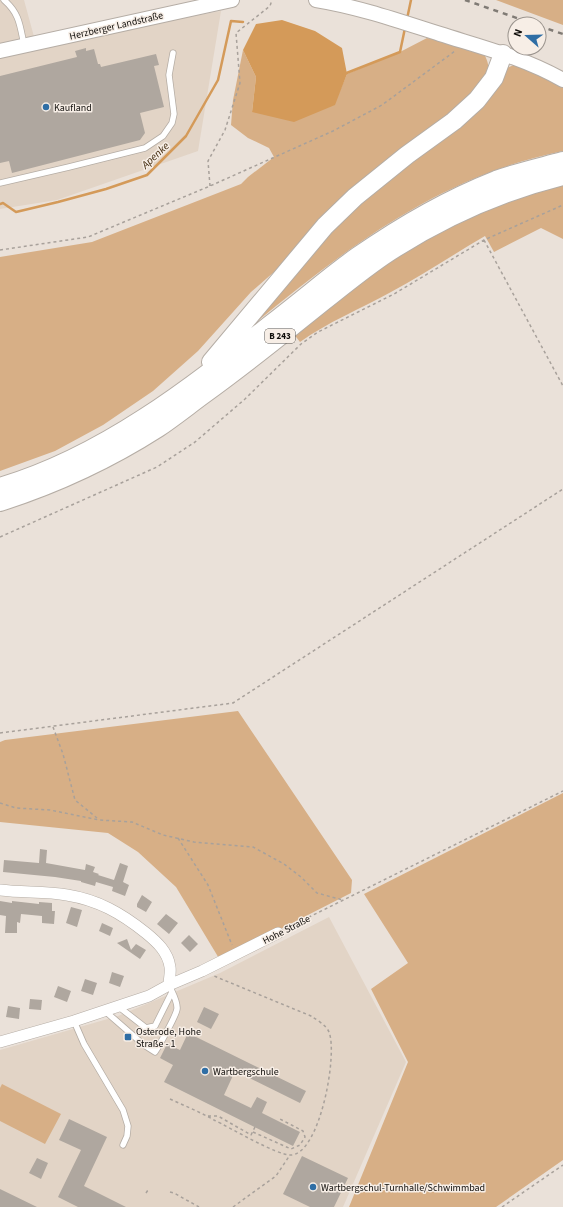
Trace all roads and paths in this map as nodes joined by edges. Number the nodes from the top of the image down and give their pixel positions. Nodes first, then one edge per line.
1 (4, 0) edge
2 (232, 0) edge
3 (272, 0) edge
4 (316, 0) edge
5 (465, 41) junction
6 (24, 45) junction
7 (0, 50) edge
8 (173, 53) dead end
9 (503, 54) junction
10 (563, 80) edge
11 (563, 161) edge
12 (563, 176) edge
13 (0, 183) edge
14 (210, 186) junction
15 (563, 205) edge
16 (484, 240) junction
17 (0, 250) edge
18 (191, 386) junction
19 (563, 386) edge
20 (0, 487) edge
21 (563, 489) edge
22 (0, 502) edge
23 (0, 537) edge
24 (53, 727) junction
25 (0, 733) edge
26 (563, 791) edge
27 (0, 803) edge
28 (99, 820) junction
29 (177, 838) junction
30 (0, 890) edge
31 (343, 900) junction
32 (278, 933) joint
33 (236, 954) junction
34 (202, 971) junction
35 (172, 991) junction
36 (119, 1007) junction
37 (104, 1011) junction
38 (74, 1021) junction
39 (0, 1042) edge
40 (170, 1099) dead end
41 (206, 1116) junction
42 (280, 1120) dead end
43 (256, 1127) dead end
44 (253, 1132) junction
45 (123, 1145) dead end
46 (290, 1155) junction
47 (563, 1165) edge
48 (148, 1190) dead end
49 (170, 1192) dead end
50 (146, 1193) dead end
51 (199, 1207) edge
52 (233, 1207) edge
53 (502, 1207) edge

1 - 6 lane
2 - 6 street, Herzberger Landstraße
3 - 14 path
4 - 5 street
5 - 9 street
5 - 14 path
6 - 7 street, Herzberger Landstraße
8 - 13 lane
9 - 10 street
9 - 18 highway
11 - 18 highway, B 243
12 - 22 highway, B 243
14 - 17 path
15 - 16 path
16 - 19 path
16 - 23 path
18 - 20 highway, B 243
21 - 24 path
24 - 25 path
24 - 28 path
26 - 31 path, Hohe Straße
27 - 28 path
28 - 29 path
29 - 31 path
29 - 33 path
30 - 35 street
31 - 32 path, Hohe Straße
32 - 33 street, Hohe Straße
33 - 34 street, Hohe Straße
34 - 35 street, Hohe Straße
34 - 46 path
35 - 36 street, Hohe Straße
35 - 36 lane
35 - 37 lane
36 - 37 street, Hohe Straße
37 - 38 street, Hohe Straße
38 - 39 street, Hohe Straße
38 - 45 lane
40 - 41 path
41 - 44 path
41 - 46 path
42 - 44 path
43 - 44 path
46 - 52 path
47 - 53 path
48 - 50 path
49 - 51 path

